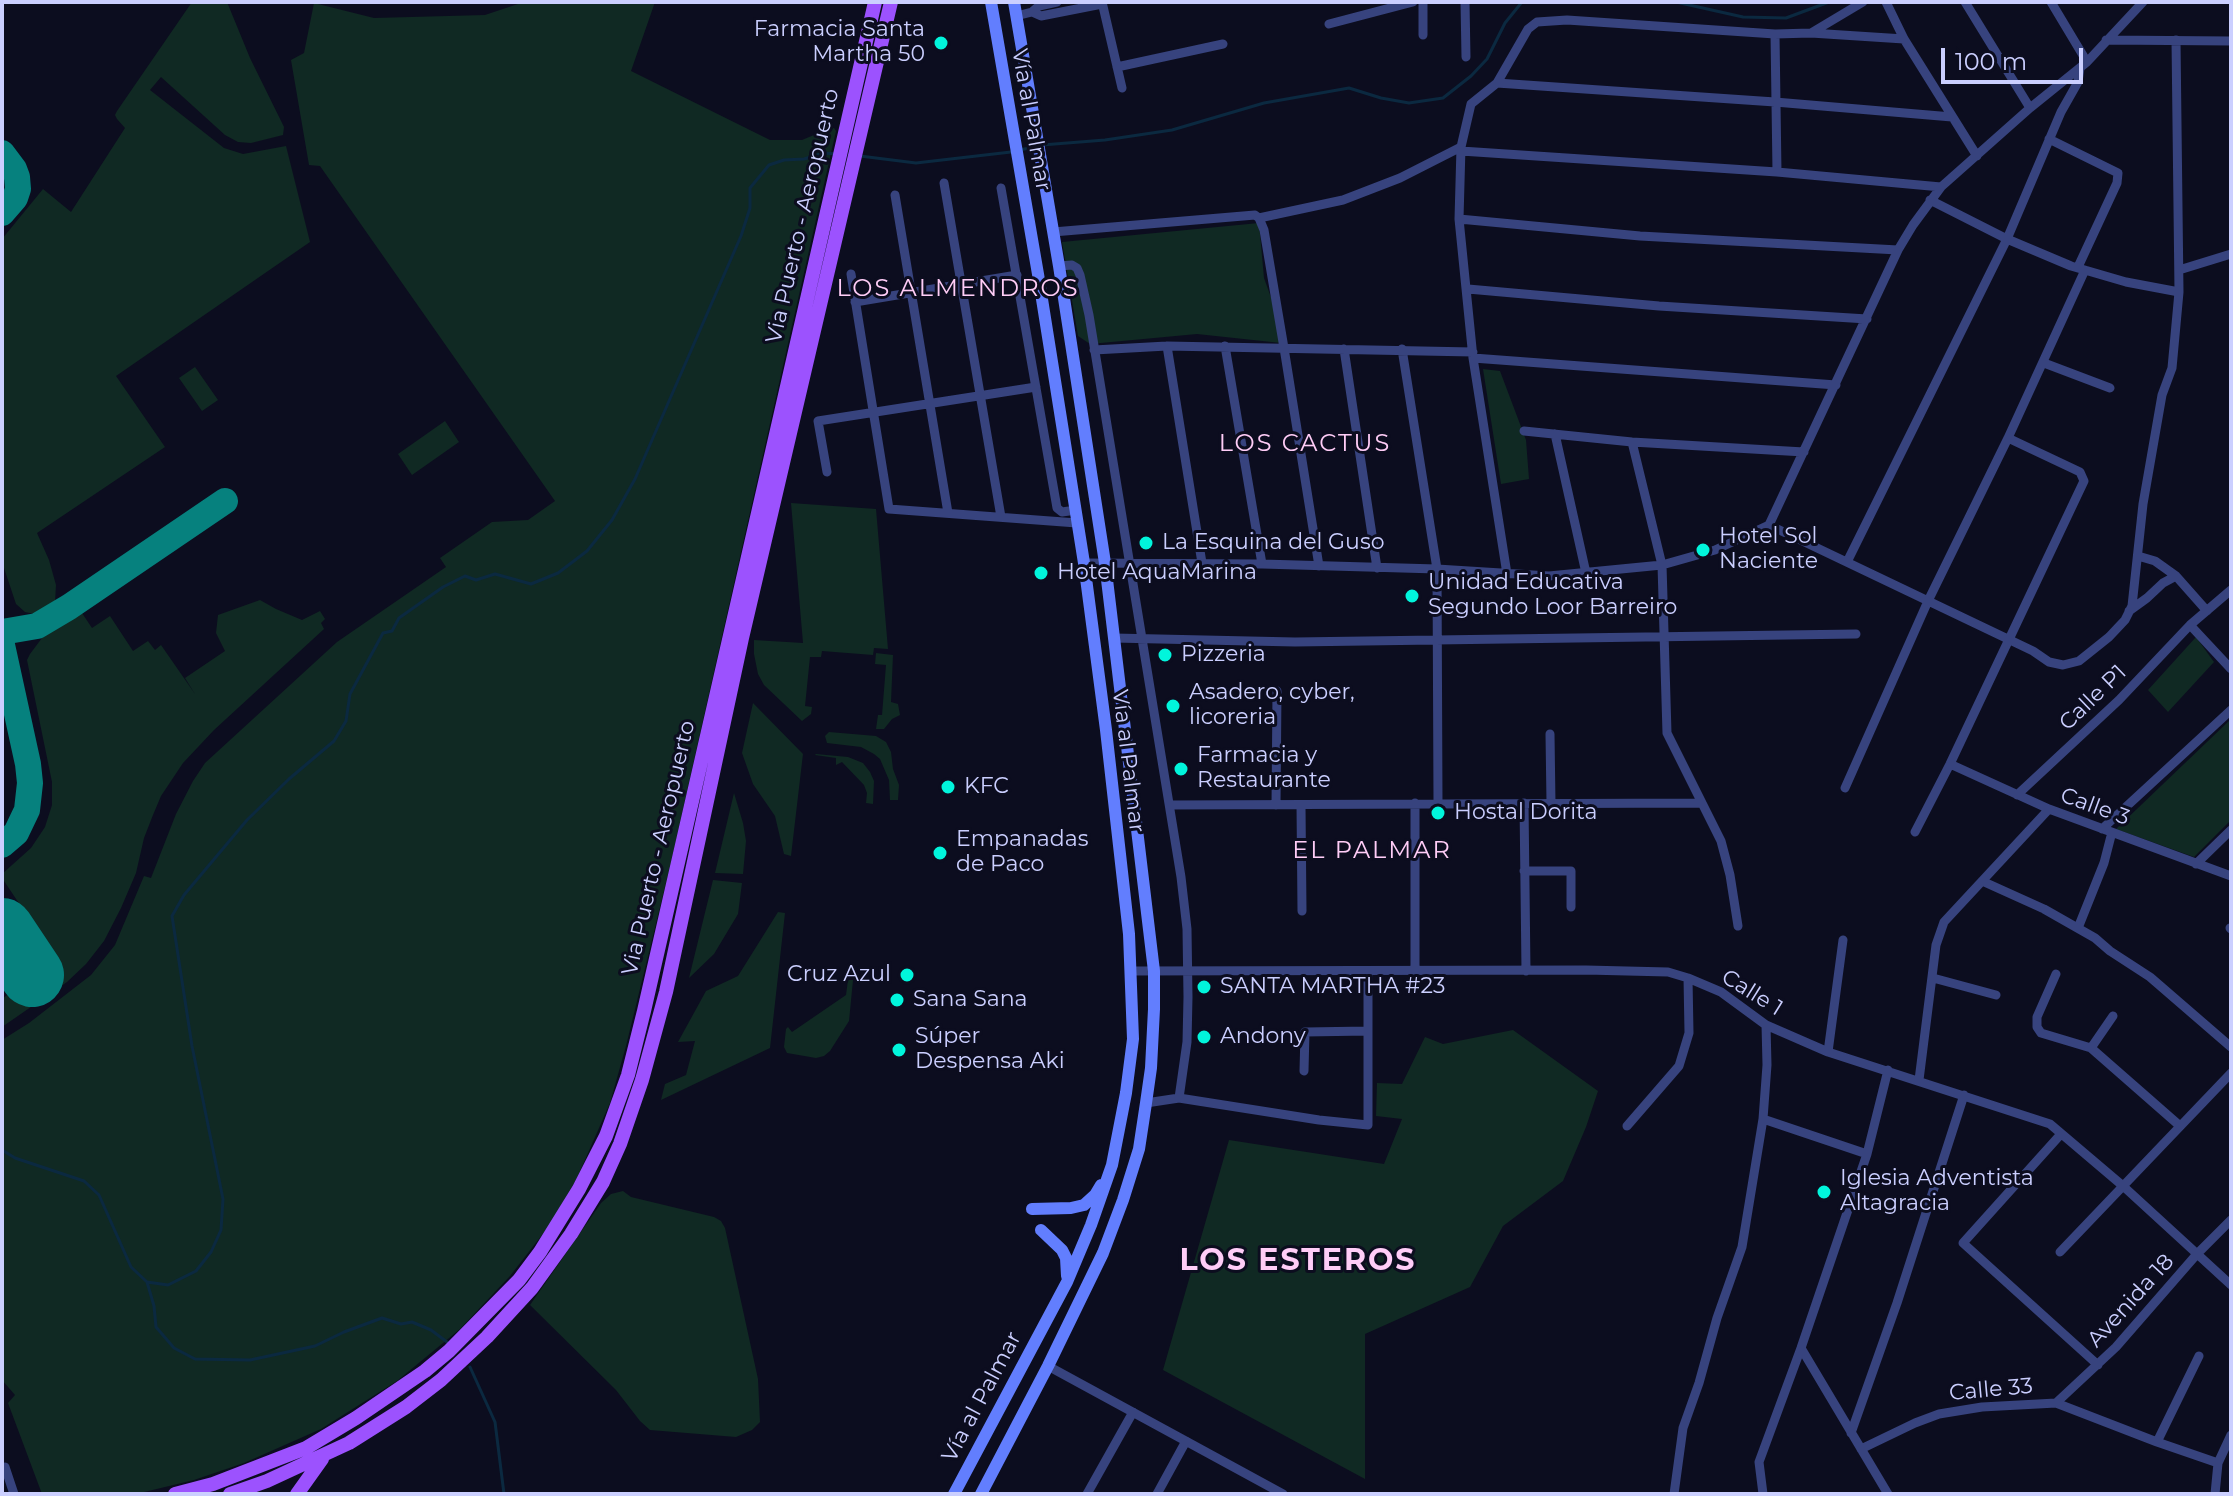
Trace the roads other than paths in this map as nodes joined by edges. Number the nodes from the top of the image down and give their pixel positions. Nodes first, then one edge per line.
1 (875, 2) edge
2 (891, 2) edge
3 (991, 2) edge
4 (1014, 2) edge
5 (1057, 2) edge
6 (1413, 2) edge
7 (1423, 2) edge
8 (1465, 2) edge
9 (1863, 2) edge
10 (1886, 2) edge
11 (1965, 2) edge
12 (2051, 2) edge
13 (1102, 3) edge
14 (2137, 5) edge
15 (1032, 12) junction
16 (1016, 16) junction
17 (1329, 24) dead end
18 (1811, 33) junction
19 (1775, 34) junction
20 (1423, 35) dead end
21 (1904, 39) junction
22 (2106, 40) junction
23 (2176, 40) junction
24 (2231, 41) edge
25 (1223, 44) dead end
26 (1466, 57) dead end
27 (2083, 65) junction
28 (1117, 67) junction
29 (1497, 83) junction
30 (1122, 88) dead end
31 (1775, 102) junction
32 (2030, 108) junction
33 (1952, 117) junction
34 (854, 126) junction
35 (2049, 139) junction
36 (1461, 149) junction
37 (1977, 156) junction
38 (1777, 172) junction
39 (944, 183) dead end
40 (839, 187) junction
41 (1941, 187) junction
42 (1001, 188) dead end
43 (895, 195) dead end
44 (1930, 200) junction
45 (1259, 218) junction
46 (1459, 219) junction
47 (1053, 232) junction
48 (2007, 239) junction
49 (1898, 250) junction
50 (2231, 254) edge
51 (1059, 266) junction
52 (2081, 269) junction
53 (2179, 270) junction
54 (851, 274) dead end
55 (1017, 275) junction
56 (961, 284) junction
57 (1468, 289) junction
58 (912, 292) junction
59 (2179, 292) junction
60 (855, 302) junction
61 (1867, 319) junction
62 (1167, 346) junction
63 (1225, 346) junction
64 (1284, 348) junction
65 (1344, 349) junction
66 (1402, 349) junction
67 (1094, 350) junction
68 (1473, 355) junction
69 (2044, 363) junction
70 (1836, 385) junction
71 (1036, 387) junction
72 (2110, 388) dead end
73 (982, 396) junction
74 (931, 404) junction
75 (873, 413) junction
76 (1524, 431) dead end
77 (1555, 434) junction
78 (2008, 438) junction
79 (1632, 442) junction
80 (1804, 452) junction
81 (827, 472) dead end
82 (948, 513) junction
83 (1001, 517) junction
84 (1077, 517) junction
85 (1769, 525) junction
86 (2138, 556) junction
87 (1847, 562) junction
88 (1084, 563) junction
89 (1105, 563) junction
90 (1130, 563) junction
91 (1202, 563) junction
92 (1262, 564) junction
93 (1662, 565) junction
94 (1319, 566) junction
95 (1377, 568) junction
96 (1437, 569) junction
97 (1586, 573) junction
98 (1507, 574) junction
99 (2176, 576) junction
100 (2231, 590) edge
101 (1928, 601) junction
102 (2129, 611) junction
103 (2207, 611) junction
104 (2190, 625) junction
105 (1856, 634) dead end
106 (1665, 636) junction
107 (1114, 638) junction
108 (1141, 638) junction
109 (1438, 639) junction
110 (2009, 640) junction
111 (2231, 669) edge
112 (1277, 691) dead end
113 (2231, 710) edge
114 (1550, 734) dead end
115 (1950, 764) junction
116 (1845, 788) dead end
117 (2017, 795) junction
118 (1415, 803) junction
119 (1438, 803) junction
120 (1524, 803) junction
121 (1551, 803) junction
122 (1702, 803) junction
123 (1170, 805) junction
124 (1276, 805) junction
125 (1301, 805) junction
126 (2049, 809) junction
127 (2107, 830) junction
128 (2231, 830) edge
129 (1915, 832) dead end
130 (2196, 864) junction
131 (1524, 871) junction
132 (2231, 876) edge
133 (1982, 881) junction
134 (1571, 907) dead end
135 (1302, 911) dead end
136 (1738, 926) dead end
137 (2078, 928) junction
138 (1843, 940) dead end
139 (1132, 971) junction
140 (1154, 971) junction
141 (1188, 971) junction
142 (1368, 971) junction
143 (1415, 971) junction
144 (1526, 971) junction
145 (2056, 974) dead end
146 (1688, 978) junction
147 (1933, 978) junction
148 (1996, 995) dead end
149 (2113, 1016) dead end
150 (1766, 1025) junction
151 (1368, 1031) junction
152 (2231, 1047) edge
153 (2091, 1048) junction
154 (1828, 1052) junction
155 (1888, 1070) junction
156 (1304, 1071) dead end
157 (2231, 1073) edge
158 (1919, 1080) junction
159 (1964, 1095) junction
160 (1179, 1098) junction
161 (1146, 1103) junction
162 (1763, 1119) junction
163 (1627, 1126) dead end
164 (2180, 1126) junction
165 (2061, 1134) junction
166 (1867, 1154) junction
167 (1112, 1165) junction
168 (2123, 1186) junction
169 (1032, 1209) dead end
170 (2231, 1220) edge
171 (1041, 1230) dead end
172 (2060, 1252) dead end
173 (2197, 1254) junction
174 (1067, 1282) junction
175 (2231, 1285) edge
176 (1801, 1348) junction
177 (2199, 1356) dead end
178 (2098, 1365) junction
179 (1048, 1366) junction
180 (2056, 1403) junction
181 (1133, 1412) junction
182 (1851, 1433) junction
183 (2231, 1435) edge
184 (1186, 1441) junction
185 (2157, 1442) junction
186 (1861, 1449) junction
187 (325, 1455) junction
188 (2224, 1457) edge
189 (261, 1466) junction
190 (5, 1467) dead end
191 (243, 1473) junction
192 (268, 1488) edge
193 (250, 1491) edge
194 (984, 1493) edge
195 (14, 1494) edge
196 (175, 1494) edge
197 (230, 1494) edge
198 (297, 1494) edge
199 (954, 1494) edge
200 (1087, 1494) edge
201 (1157, 1494) edge
202 (1283, 1494) edge
203 (1674, 1494) edge
204 (1763, 1494) edge
205 (1888, 1494) edge
206 (2215, 1494) edge

1 - 34 main road, Via Puerto - Aeropuerto
2 - 34 main road, Via Puerto - Aeropuerto
3 - 84 main road, Vía al Palmar
4 - 16 main road, Vía al Palmar
5 - 15 street
6 - 17 street
7 - 20 street
8 - 26 street
9 - 18 street
10 - 21 street
11 - 32 street
12 - 27 street
13 - 15 street
13 - 28 street
14 - 22 street
15 - 16 street
16 - 47 main road, Vía al Palmar
18 - 19 street
18 - 21 street
19 - 29 street
19 - 31 street
21 - 33 street
22 - 23 street
22 - 27 street
23 - 24 street
23 - 53 street
25 - 28 street
27 - 32 street
27 - 35 street
28 - 30 street
29 - 31 street
29 - 36 street
31 - 33 street
31 - 38 street
32 - 37 street
33 - 37 street
34 - 40 main road, Via Puerto - Aeropuerto
35 - 48 street
35 - 52 street
36 - 38 street
36 - 45 street
36 - 46 street
37 - 41 street
38 - 41 street
39 - 56 street
40 - 187 main road, Via Puerto - Aeropuerto
40 - 189 main road, Via Puerto - Aeropuerto
41 - 44 street
42 - 55 street
43 - 58 street
44 - 48 street
44 - 49 street
45 - 47 street
45 - 64 street
46 - 49 street
46 - 57 street
47 - 51 main road, Vía al Palmar
48 - 52 street
48 - 87 street
49 - 61 street
50 - 53 street
51 - 67 street
51 - 89 main road, Vía al Palmar
52 - 59 street
52 - 69 street
53 - 59 street
54 - 60 street
55 - 56 street
55 - 71 street
56 - 58 street
56 - 73 street
57 - 61 street
57 - 68 street
58 - 60 street
58 - 74 street
59 - 86 street
60 - 75 street
61 - 70 street
62 - 63 street
62 - 67 street
62 - 91 street
63 - 64 street
63 - 92 street
64 - 65 street
64 - 94 street
65 - 66 street
65 - 95 street
66 - 68 street
66 - 96 street
67 - 90 street
68 - 70 street
68 - 98 street
69 - 72 street
69 - 78 street
70 - 80 street
71 - 73 street
71 - 84 street
73 - 74 street
73 - 83 street
74 - 75 street
74 - 82 street
75 - 81 street
75 - 82 street
76 - 77 street
77 - 79 street
77 - 97 street
78 - 101 street
78 - 110 street
79 - 80 street
79 - 93 street
80 - 85 street
82 - 83 street
83 - 84 street
84 - 88 main road, Vía al Palmar
85 - 87 street
85 - 93 street
86 - 99 street
86 - 102 street
87 - 101 street
88 - 89 street
88 - 139 main road, Vía al Palmar
89 - 90 street
89 - 107 main road, Vía al Palmar
90 - 91 street
90 - 108 street
91 - 92 street
92 - 94 street
93 - 97 street
93 - 106 street
94 - 95 street
95 - 96 street
96 - 98 street
96 - 109 street
97 - 98 street
99 - 102 street
99 - 103 street
100 - 103 street, Calle P1
101 - 110 street
101 - 116 street
102 - 110 street
103 - 104 street, Calle P1
104 - 111 street
104 - 117 street, Calle P1
105 - 106 street
106 - 109 street
106 - 122 street
107 - 108 street
107 - 140 main road, Vía al Palmar
108 - 109 street
108 - 123 street
109 - 119 street
110 - 115 street
112 - 124 street
113 - 127 street
114 - 121 street
115 - 117 street, Calle 3
115 - 129 street
117 - 126 street, Calle 3
118 - 119 street
118 - 125 street
118 - 143 street
119 - 120 street
120 - 121 street
120 - 131 street
121 - 122 street
122 - 136 street
123 - 124 street
123 - 141 street
124 - 125 street
125 - 135 street
126 - 127 street, Calle 3
126 - 133 street
127 - 130 street, Calle 3
127 - 137 street
128 - 130 street
130 - 132 street, Calle 3
131 - 134 street
131 - 144 street
133 - 137 street
133 - 147 street
137 - 152 street
138 - 154 street
139 - 140 street, Calle 1
139 - 167 main road, Vía al Palmar
140 - 141 street, Calle 1
140 - 161 main road, Vía al Palmar
141 - 142 street, Calle 1
141 - 160 street
142 - 143 street, Calle 1
142 - 151 street
143 - 144 street, Calle 1
144 - 146 street, Calle 1
145 - 153 street
146 - 150 street, Calle 1
146 - 163 street
147 - 148 street
147 - 158 street
149 - 153 street
150 - 154 street, Calle 1
150 - 162 street
151 - 156 street
151 - 160 street
153 - 164 street
154 - 155 street, Calle 1
155 - 158 street, Calle 1
155 - 166 street
157 - 164 street
158 - 159 street, Calle 1
159 - 165 street, Calle 1
159 - 182 street
160 - 161 street
161 - 179 main road, Vía al Palmar
162 - 166 street
162 - 203 street
164 - 168 street
165 - 168 street, Calle 1
165 - 178 street
166 - 176 street
167 - 169 main road
167 - 174 main road, Vía al Palmar
168 - 172 street
168 - 173 street, Calle 1
170 - 173 street, Avenida 18
171 - 174 main road
173 - 175 street, Calle 1
173 - 178 street, Avenida 18
174 - 199 main road, Vía al Palmar
176 - 182 street
176 - 204 street
177 - 185 street
178 - 180 street, Avenida 18
179 - 181 street
179 - 194 main road, Vía al Palmar
180 - 185 street, Calle 33
180 - 186 street, Calle 33
181 - 184 street
181 - 200 street
182 - 186 street
183 - 188 street
184 - 201 street
184 - 202 street
185 - 188 street, Calle 33
186 - 205 street
187 - 192 main road, Via Puerto - Aeropuerto
187 - 198 main road
188 - 206 street
189 - 191 main road, Via Puerto - Aeropuerto
189 - 192 main road
190 - 195 street
191 - 193 main road
191 - 196 main road, Via Puerto - Aeropuerto
192 - 193 main road, Via Puerto - Aeropuerto
193 - 197 main road, Via Puerto - Aeropuerto

